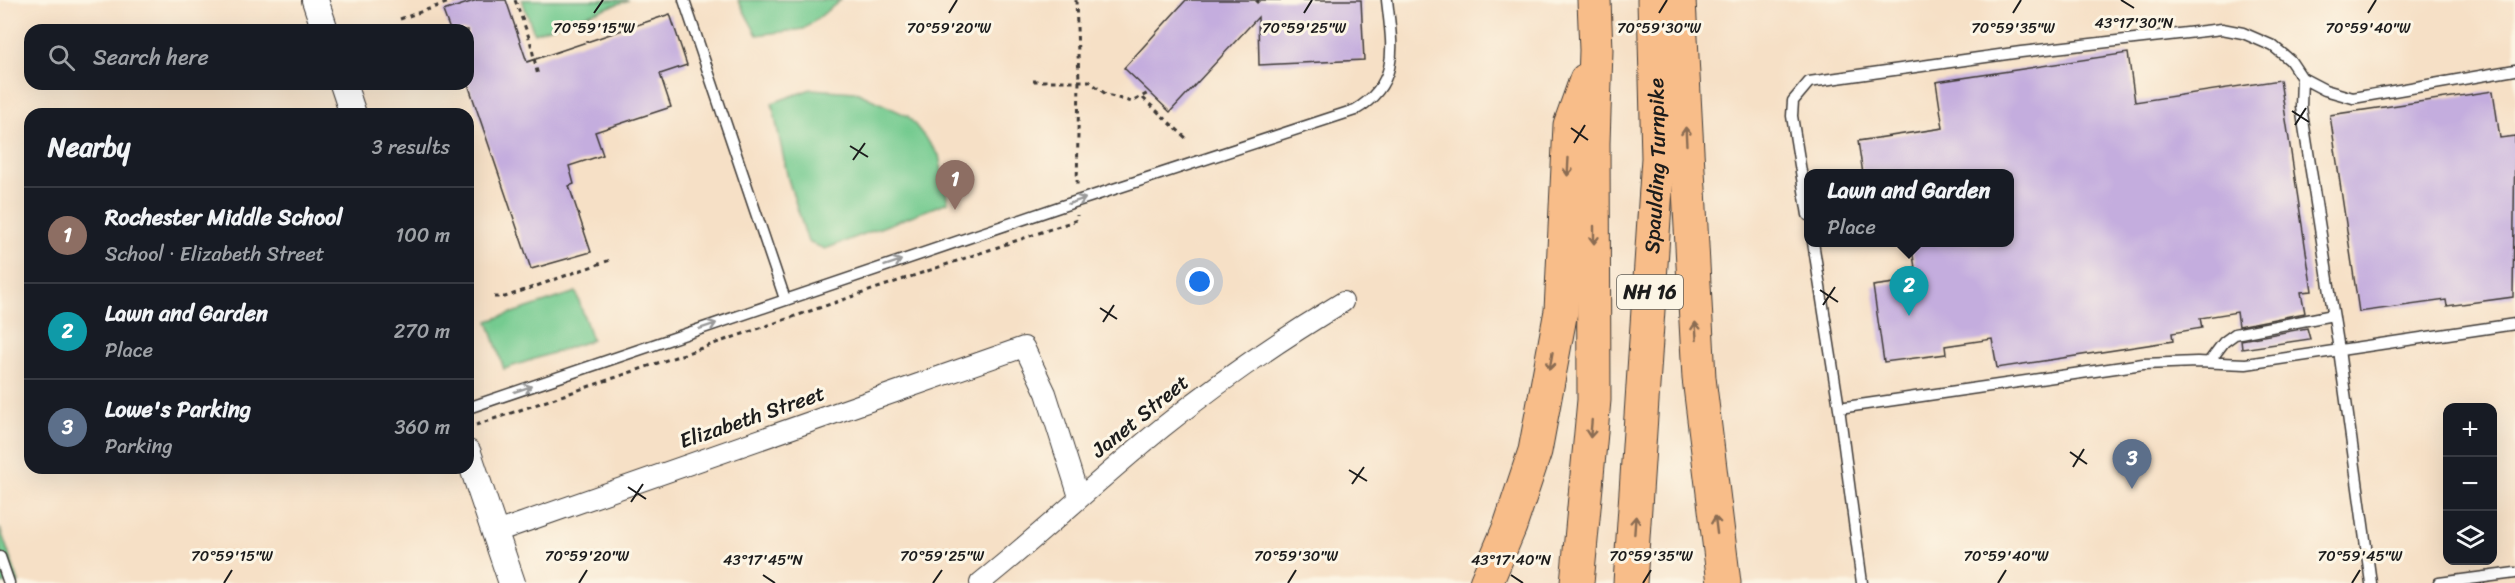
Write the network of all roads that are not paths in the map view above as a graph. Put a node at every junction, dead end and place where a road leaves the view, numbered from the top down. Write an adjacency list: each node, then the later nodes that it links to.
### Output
1 (315, 0): 7 (street)
2 (684, 0): 15 (lane)
3 (1387, 0): 15 (lane, one-way to 3)
4 (1594, 0): 8 (highway, NH 16)
5 (1654, 0): 33 (highway, Spaulding Turnpike / NH 16, one-way to 5)
6 (1679, 0): 34 (highway, one-way to 6)
7 (323, 24)
8 (1596, 50): 31 (highway, one-way to 31); 32 (highway, NH 16, one-way to 32)
9 (2515, 70): 10 (lane)
10 (2302, 78): 13 (lane); 17 (lane)
11 (345, 90): 12 (street)
12 (351, 108)
13 (1804, 186)
14 (1814, 247): 22 (lane)
15 (785, 299): 21 (lane, one-way to 15)
16 (1343, 302): 24 (street, Janet Street)
17 (2333, 315): 19 (lane); 20 (lane)
18 (2515, 324): 19 (lane)
19 (2339, 350): 20 (lane); 36 (lane)
20 (2209, 362): 22 (lane)
21 (474, 406)
22 (1839, 408): 35 (lane)
23 (474, 470): 25 (street)
24 (1079, 497): 25 (street, Elizabeth Street); 30 (street, Janet Street)
25 (496, 532): 29 (street)
26 (0, 557): 28 (lane)
27 (2515, 573): 37 (lane)
28 (9, 583)
29 (512, 583)
30 (980, 583)
31 (1486, 583)
32 (1577, 583)
33 (1630, 583)
34 (1724, 583)
35 (1862, 583)
36 (2371, 583)
37 (2439, 583)

